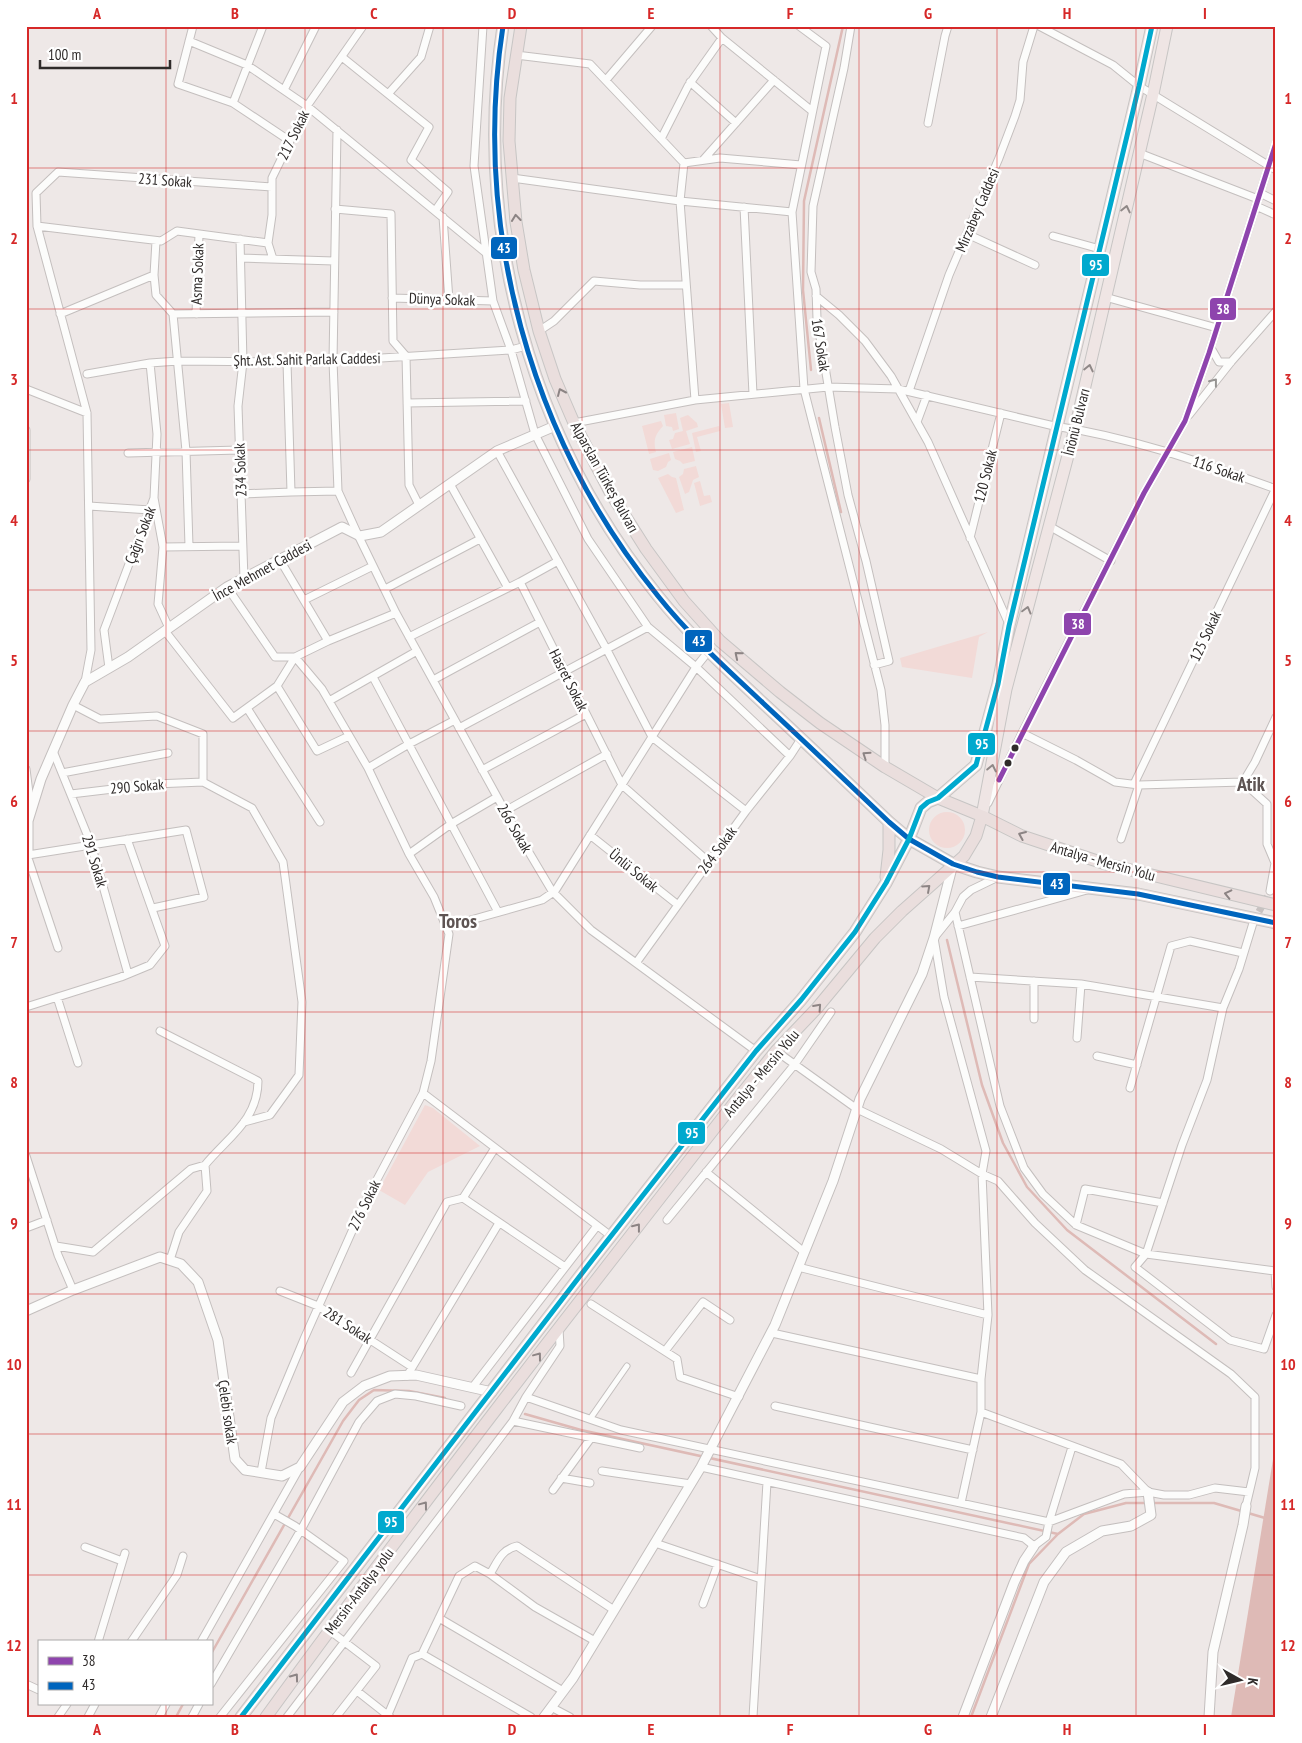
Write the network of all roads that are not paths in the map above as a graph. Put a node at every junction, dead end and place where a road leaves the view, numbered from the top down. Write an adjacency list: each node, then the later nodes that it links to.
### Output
1 (193, 26): 19 (street)
2 (263, 26): 22 (street)
3 (316, 26): 27 (street)
4 (363, 26): 21 (street, 217 Sokak)
5 (430, 26): 28 (street)
6 (482, 26): 64 (street)
7 (502, 26): 84 (highway, Alparslan Türkeş Bulvarı)
8 (521, 26): 20 (highway, Alparslan Türkeş Bulvarı)
9 (652, 26): 23 (street)
10 (712, 26): 18 (street)
11 (799, 26): 32 (street)
12 (851, 26): 71 (street, 167 Sokak)
13 (948, 26): 34 (street)
14 (1034, 26): 58 (street, Mirzabey Caddesi)
15 (1039, 26): 26 (street)
16 (1152, 26): 26 (main road, İnönü Bulvarı)
17 (1167, 26): 29 (main road, İnönü Bulvarı)
18 (722, 38): 24 (street); 25 (street)
19 (189, 42): 22 (street); 30 (street)
20 (516, 55): 23 (street); 45 (highway, Alparslan Türkeş Bulvarı)
21 (342, 57): 28 (street); 31 (street, 217 Sokak)
22 (247, 65): 27 (street); 30 (street)
23 (606, 80): 36 (street)
24 (774, 80): 32 (street); 33 (street)
25 (690, 82): 33 (street); 36 (street)
26 (1139, 86): 29 (street); 63 (main road, İnönü Bulvarı)
27 (284, 90): 31 (street)
28 (388, 94): 52 (street)
29 (1153, 94): 39 (main road, İnönü Bulvarı); 43 (street)
30 (233, 103): 37 (street)
31 (307, 106): 35 (street); 37 (street, 217 Sokak)
32 (812, 111): 42 (street)
33 (736, 123): 40 (street)
34 (928, 123)
35 (336, 130): 51 (street); 52 (street)
36 (661, 139): 41 (street)
37 (290, 141): 46 (street, 217 Sokak)
38 (1276, 143): 43 (street)
39 (1139, 153): 47 (street); 72 (main road, İnönü Bulvarı, one-way to 39)
40 (703, 160): 41 (street); 42 (street)
41 (684, 163): 48 (street)
42 (801, 165): 53 (street)
43 (1268, 166): 44 (street); 47 (street)
44 (1276, 170)
45 (512, 178): 48 (street); 83 (highway, Alparslan Türkeş Bulvarı, one-way to 45)
46 (272, 187): 56 (street, 231 Sokak); 62 (street, 217 Sokak)
47 (1258, 199): 49 (street); 54 (street); 82 (street)
48 (680, 201): 50 (street); 70 (street)
49 (1276, 201)
50 (744, 207): 53 (street); 100 (street)
51 (335, 209): 67 (street); 73 (street)
52 (435, 211): 55 (street)
53 (792, 212): 96 (street)
54 (1276, 216)
55 (443, 217): 64 (street); 74 (street)
56 (37, 226): 61 (street); 79 (street)
57 (199, 234): 60 (street); 61 (street); 81 (street, Asma Sokak)
58 (967, 234): 68 (street); 99 (street, Mirzabey Caddesi)
59 (1053, 236): 63 (street)
60 (240, 239): 62 (street); 65 (street, 234 Sokak)
61 (156, 240): 69 (street)
62 (268, 243): 66 (street, 217 Sokak)
63 (1100, 249): 111 (main road, İnönü Bulvarı)
64 (486, 252): 75 (street)
65 (241, 258): 66 (street); 78 (street, 234 Sokak)
66 (273, 259): 67 (street)
67 (334, 261): 77 (street)
68 (1035, 265)
69 (154, 276): 79 (street); 80 (street)
70 (686, 285): 83 (street); 102 (street)
71 (816, 296): 95 (street, 167 Sokak); 98 (street)
72 (1105, 297): 82 (street); 112 (main road, İnönü Bulvarı, one-way to 72)
73 (392, 298): 74 (street, Dünya Sokak); 87 (street)
74 (449, 300): 75 (street, Dünya Sokak)
75 (493, 301): 86 (street)
76 (1276, 310): 92 (street)
77 (334, 312): 78 (street); 89 (street)
78 (243, 313): 81 (street); 90 (street, 234 Sokak)
79 (60, 314): 105 (street)
80 (173, 314): 81 (street); 88 (street)
81 (196, 314)
82 (1217, 328): 85 (street)
83 (539, 331): 109 (highway, Alparslan Türkeş Bulvarı, one-way to 83)
84 (526, 346): 86 (street, Şht. Ast. Sahit Parlak Caddesi); 110 (highway, Alparslan Türkeş Bulvarı)
85 (1211, 348): 92 (street); 107 (street)
86 (511, 350): 87 (street, Şht. Ast. Sahit Parlak Caddesi); 103 (street)
87 (406, 356): 89 (street, Şht. Ast. Sahit Parlak Caddesi); 104 (street)
88 (178, 361): 90 (street, Şht. Ast. Sahit Parlak Caddesi); 93 (street, Şht. Ast. Sahit Parlak Caddesi); 119 (street)
89 (333, 361): 91 (street, Şht. Ast. Sahit Parlak Caddesi); 124 (street)
90 (243, 362): 91 (street, Şht. Ast. Sahit Parlak Caddesi); 115 (street, 234 Sokak)
91 (287, 362): 125 (street)
92 (1231, 362): 107 (street, one-way to 92)
93 (150, 363): 94 (street, Şht. Ast. Sahit Parlak Caddesi); 118 (street)
94 (87, 374)
95 (828, 387): 96 (street, 116 Sokak); 98 (street, 116 Sokak); 159 (street, 167 Sokak)
96 (804, 388): 100 (street, 116 Sokak); 159 (street)
97 (26, 389): 105 (street)
98 (898, 389): 99 (street, 116 Sokak); 108 (street)
99 (909, 391): 101 (street, 116 Sokak)
100 (753, 394): 102 (street, 116 Sokak)
101 (927, 395): 106 (street, 116 Sokak); 108 (street)
102 (695, 400): 109 (street, 116 Sokak)
103 (526, 401): 104 (street); 114 (street)
104 (407, 403): 128 (street)
105 (87, 413): 129 (street)
106 (1001, 413): 111 (street, 116 Sokak); 133 (street, 120 Sokak)
107 (1184, 421): 117 (street)
108 (917, 422): 133 (street)
109 (574, 423): 183 (highway, Alparslan Türkeş Bulvarı, one-way to 109)
110 (554, 426): 114 (street, İnce Mehmet Caddesi); 157 (highway, Alparslan Türkeş Bulvarı)
111 (1057, 426): 112 (street, 116 Sokak); 150 (main road, İnönü Bulvarı)
112 (1074, 429): 117 (street, 116 Sokak); 131 (main road, İnönü Bulvarı)
113 (26, 430): 121 (street)
114 (535, 434): 116 (street, İnce Mehmet Caddesi); 151 (street)
115 (239, 450): 119 (street); 126 (street, 234 Sokak)
116 (497, 451): 122 (street, İnce Mehmet Caddesi); 139 (street)
117 (1169, 451): 123 (street, 116 Sokak); 140 (street)
118 (156, 452): 119 (street); 120 (street); 127 (street)
119 (186, 452): 135 (street)
120 (128, 453)
121 (26, 479)
122 (450, 484): 128 (street, İnce Mehmet Caddesi); 134 (street)
123 (1276, 488): 191 (street, 125 Sokak)
124 (338, 490): 125 (street); 132 (street, 266 Sokak)
125 (291, 492): 126 (street)
126 (240, 494): 136 (street, 234 Sokak)
127 (154, 498): 130 (street, Çağrı Sokak); 137 (street, Çağrı Sokak)
128 (419, 505): 132 (street, İnce Mehmet Caddesi)
129 (88, 506): 130 (street); 165 (street)
130 (150, 510): 161 (street, Çağrı Sokak)
131 (1049, 526): 140 (street); 198 (main road, İnönü Bulvarı, one-way to 131)
132 (358, 535): 138 (street, İnce Mehmet Caddesi); 141 (street, 266 Sokak)
133 (970, 538): 150 (street)
134 (480, 539): 145 (street); 146 (street)
135 (189, 546): 136 (street, Çağrı Sokak); 137 (street, Çağrı Sokak)
136 (242, 546): 142 (street, 234 Sokak)
137 (162, 547): 152 (street)
138 (280, 560): 142 (street, İnce Mehmet Caddesi); 147 (street)
139 (558, 561): 143 (street); 155 (street)
140 (1110, 561): 174 (street)
141 (373, 566): 146 (street, 266 Sokak); 147 (street)
142 (244, 578): 144 (street, İnce Mehmet Caddesi)
143 (520, 582): 145 (street); 149 (street, Hasret Sokak)
144 (227, 588): 152 (street, İnce Mehmet Caddesi); 158 (street)
145 (508, 588): 153 (street)
146 (384, 589): 148 (street, 266 Sokak)
147 (304, 600): 154 (street)
148 (396, 614): 153 (street, 266 Sokak); 154 (street)
149 (540, 622): 162 (street, Hasret Sokak); 164 (street)
150 (1010, 626): 194 (main road, İnönü Bulvarı)
151 (648, 627): 155 (street); 160 (street)
152 (167, 629): 161 (street, İnce Mehmet Caddesi); 169 (street)
153 (409, 637): 156 (street, 266 Sokak)
154 (328, 641): 158 (street)
155 (606, 650): 162 (street); 176 (street)
156 (417, 651): 163 (street); 164 (street, 266 Sokak)
157 (708, 652): 160 (street); 177 (highway, Alparslan Türkeş Bulvarı)
158 (295, 657): 166 (street); 167 (street)
159 (874, 665): 183 (street)
160 (696, 667): 176 (street); 182 (street)
161 (109, 668): 165 (street, İnce Mehmet Caddesi)
162 (565, 672): 170 (street, Hasret Sokak); 173 (street)
163 (373, 677): 167 (street); 178 (street)
164 (433, 680): 172 (street, 266 Sokak)
165 (85, 682): 168 (street)
166 (277, 686): 169 (street); 175 (street)
167 (329, 701): 175 (street)
168 (73, 704): 179 (street); 188 (street)
169 (247, 708): 199 (street)
170 (586, 714): 181 (street, Hasret Sokak); 186 (street)
171 (1276, 717): 189 (street)
172 (455, 720): 173 (street, 266 Sokak); 178 (street)
173 (460, 728): 186 (street, 266 Sokak)
174 (1022, 733): 191 (street); 198 (street)
175 (349, 736): 184 (street)
176 (652, 737): 190 (street); 197 (street)
177 (801, 739): 182 (street, 264 Sokak); 200 (highway, Alparslan Türkeş Bulvarı)
178 (408, 744): 184 (street); 201 (street)
179 (53, 751): 187 (street, 291 Sokak); 195 (street)
180 (168, 753): 187 (street)
181 (607, 754): 190 (street, Hasret Sokak); 196 (street)
182 (790, 756): 197 (street, 264 Sokak)
183 (885, 767): 194 (highway, Alparslan Türkeş Bulvarı)
184 (368, 768): 208 (street)
185 (26, 769): 195 (street)
186 (482, 770): 193 (street, 266 Sokak)
187 (62, 773): 192 (street, 291 Sokak)
188 (203, 782): 192 (street, 290 Sokak); 250 (street)
189 (1243, 782): 191 (street); 214 (street)
190 (622, 785): 202 (street); 209 (street, Hasret Sokak)
191 (1137, 785): 205 (street, 125 Sokak)
192 (71, 794): 206 (street, 291 Sokak)
193 (497, 797): 196 (street, 266 Sokak); 201 (street)
194 (938, 798): 198 (highway, Antalya - Mersin Yolu); 204 (highway)
195 (33, 805): 207 (street)
196 (505, 811): 215 (street, 266 Sokak)
197 (746, 811): 209 (street, 264 Sokak)
198 (982, 816): 210 (highway); 217 (highway, Antalya - Mersin Yolu, one-way to 198)
199 (320, 822)
200 (889, 822): 204 (highway, Alparslan Türkeş Bulvarı); 212 (highway)
201 (451, 824): 208 (street); 219 (street)
202 (590, 835): 215 (street); 216 (street, Ünlü Sokak)
203 (127, 839): 206 (street); 218 (street); 218 (street)
204 (909, 839): 210 (highway, Alparslan Türkeş Bulvarı); 212 (highway, Antalya - Mersin Yolu)
205 (1121, 839)
206 (91, 844): 207 (street); 229 (street, 291 Sokak)
207 (27, 854): 226 (street)
208 (409, 854): 224 (street)
209 (708, 862): 216 (street, 264 Sokak)
210 (953, 864): 211 (highway); 225 (street); 242 (highway, Antalya - Mersin Yolu, one-way to 210)
211 (998, 877): 213 (highway); 220 (street)
212 (886, 883): 241 (highway, Antalya - Mersin Yolu)
213 (1093, 888): 221 (highway); 223 (street)
214 (1272, 890)
215 (552, 892): 219 (street); 228 (street, 266 Sokak)
216 (678, 905): 228 (street, 264 Sokak)
217 (1276, 905)
218 (153, 908): 229 (street)
219 (498, 912): 224 (street)
220 (955, 912): 223 (street); 225 (street)
221 (1276, 923)
222 (1253, 924): 227 (street)
223 (958, 926): 230 (street)
224 (448, 930): 248 (street, 276 Sokak)
225 (934, 938): 249 (street); 255 (street)
226 (58, 948)
227 (1243, 953): 233 (street); 236 (street)
228 (636, 963): 241 (street, 266 Sokak)
229 (128, 974): 234 (street)
230 (970, 977): 231 (street); 261 (street)
231 (1034, 981): 232 (street); 238 (street)
232 (1081, 984): 233 (street); 240 (street)
233 (1158, 996): 236 (street); 246 (street)
234 (57, 997): 235 (street); 244 (street)
235 (26, 1007)
236 (1223, 1008): 257 (street)
237 (831, 1012): 245 (street)
238 (1034, 1019)
239 (160, 1031): 250 (street)
240 (1077, 1038)
241 (756, 1051): 264 (highway, Antalya - Mersin Yolu)
242 (776, 1051): 245 (street); 280 (highway, Antalya - Mersin Yolu, one-way to 242)
243 (1097, 1056): 246 (street)
244 (78, 1062)
245 (795, 1064): 249 (street); 254 (street)
246 (1137, 1065): 247 (street)
247 (1130, 1088)
248 (422, 1092): 251 (street); 275 (street, 276 Sokak)
249 (857, 1109): 255 (street); 266 (street)
250 (244, 1122): 253 (street)
251 (496, 1148): 256 (street); 262 (street)
252 (26, 1156): 258 (street)
253 (205, 1165): 265 (street); 268 (street)
254 (706, 1172): 259 (street); 266 (street)
255 (982, 1174): 277 (street); 314 (street)
256 (463, 1198): 260 (street); 282 (street)
257 (1163, 1203): 261 (street); 267 (street)
258 (47, 1220): 263 (street); 265 (street)
259 (667, 1220)
260 (499, 1223): 269 (street); 285 (street)
261 (1076, 1225): 267 (street)
262 (596, 1226): 264 (street); 269 (street)
263 (26, 1228)
264 (610, 1236): 290 (highway, Antalya - Mersin Yolu)
265 (56, 1246): 272 (street)
266 (804, 1252): 270 (street)
267 (1146, 1254): 271 (street); 278 (street)
268 (170, 1260): 272 (street); 307 (street, Çelebi sokak)
269 (564, 1267): 289 (street)
270 (798, 1267): 277 (street); 281 (street)
271 (1276, 1287)
272 (73, 1290): 276 (street)
273 (280, 1291): 275 (street, 281 Sokak)
274 (591, 1304): 283 (street)
275 (318, 1306): 282 (street, 281 Sokak); 307 (street, 276 Sokak)
276 (26, 1311)
277 (988, 1315): 288 (street)
278 (1276, 1315)
279 (730, 1320): 283 (street)
280 (559, 1328): 291 (highway, Antalya - Mersin Yolu, one-way to 280); 293 (street)
281 (772, 1333): 288 (street); 292 (street)
282 (369, 1340): 285 (street, 281 Sokak); 286 (street)
283 (665, 1351): 292 (street)
284 (627, 1366): 297 (street)
285 (412, 1367): 287 (street)
286 (351, 1373)
287 (407, 1376): 289 (street); 304 (street)
288 (981, 1379): 296 (street)
289 (472, 1388): 290 (street)
290 (492, 1392): 347 (highway, Mersin-Antalya yolu)
291 (508, 1395): 332 (highway, Mersin-Antalya yolu, one-way to 291)
292 (739, 1396): 302 (street)
293 (526, 1397): 297 (street); 298 (street)
294 (461, 1406): 319 (street)
295 (776, 1406): 303 (street)
296 (981, 1412): 300 (street); 303 (street)
297 (590, 1419): 302 (street)
298 (513, 1421): 299 (street); 337 (street)
299 (591, 1438): 301 (street); 308 (street)
300 (1072, 1447): 313 (street); 318 (street)
301 (640, 1448)
302 (712, 1449): 305 (street); 315 (street)
303 (973, 1450): 315 (street)
304 (300, 1467): 307 (street, Çelebi sokak); 317 (street)
305 (702, 1467): 310 (street); 311 (street)
306 (602, 1471): 311 (street)
307 (262, 1472)
308 (561, 1478): 309 (street); 312 (street)
309 (590, 1482)
310 (768, 1482): 321 (street); 328 (street)
311 (691, 1484): 320 (street)
312 (553, 1490)
313 (1148, 1492): 314 (street); 318 (street); 356 (street)
314 (1249, 1492): 316 (street)
315 (961, 1503): 318 (street)
316 (1246, 1506): 357 (street)
317 (274, 1514): 319 (street); 335 (street)
318 (1048, 1522): 321 (street)
319 (298, 1528): 339 (street); 346 (street)
320 (655, 1543): 326 (street); 330 (street)
321 (1034, 1546): 355 (street)
322 (85, 1547): 325 (street)
323 (125, 1553): 325 (street)
324 (183, 1556): 334 (street)
325 (122, 1561): 333 (street)
326 (718, 1564): 328 (street); 329 (street)
327 (490, 1574): 330 (street); 331 (street); 336 (street)
328 (761, 1579): 354 (street)
329 (703, 1604)
330 (614, 1610): 336 (street)
331 (439, 1618): 338 (street); 343 (street)
332 (329, 1630): 337 (street); 348 (highway, Mersin-Antalya yolu, one-way to 332)
333 (99, 1640)
334 (132, 1640)
335 (202, 1640)
336 (595, 1641): 343 (street)
337 (344, 1642): 342 (street); 349 (street)
338 (422, 1654): 345 (street); 351 (street)
339 (212, 1682)
340 (26, 1684): 341 (street)
341 (38, 1690)
342 (357, 1691): 345 (street); 350 (street)
343 (563, 1691): 344 (street)
344 (551, 1707): 352 (street); 353 (street)
345 (388, 1716)
346 (220, 1717)
347 (241, 1717)
348 (266, 1717)
349 (287, 1717)
350 (336, 1717)
351 (531, 1717)
352 (544, 1717)
353 (570, 1717)
354 (753, 1717)
355 (962, 1717)
356 (991, 1717)
357 (1209, 1717)

